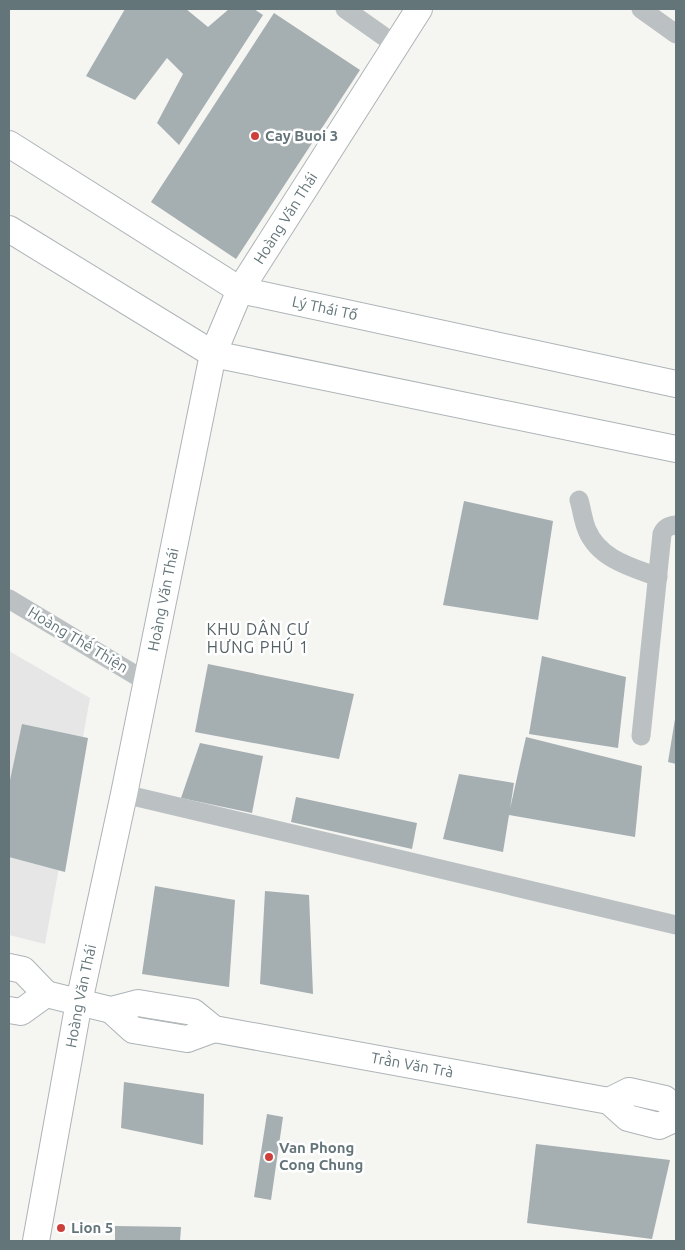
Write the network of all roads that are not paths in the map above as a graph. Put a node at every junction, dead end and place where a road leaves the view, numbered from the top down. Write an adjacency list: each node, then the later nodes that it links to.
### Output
1 (345, 9): 5 (street)
2 (419, 9): 5 (street, Hoàng Văn Thái)
3 (641, 9): 4 (street)
4 (676, 34)
5 (396, 45): 8 (street, Hoàng Văn Thái)
6 (9, 144): 8 (street, Lý Thái Tổ)
7 (9, 229): 9 (street)
8 (240, 290): 9 (street, Hoàng Văn Thái); 10 (street, Lý Thái Tổ)
9 (213, 354): 11 (street); 16 (street, Hoàng Văn Thái)
10 (676, 384)
11 (676, 449)
12 (579, 500): 14 (street)
13 (676, 525): 14 (street)
14 (658, 577): 17 (street)
15 (9, 599): 16 (street, Hoàng Thế Thiện)
16 (147, 682): 18 (street, Hoàng Văn Thái)
17 (640, 736)
18 (124, 794): 19 (street); 22 (street, Hoàng Văn Thái)
19 (676, 925)
20 (9, 967): 21 (street)
21 (46, 994): 22 (street); 23 (street)
22 (79, 1002): 24 (street, Trần Văn Trà); 27 (street, Hoàng Văn Thái)
23 (9, 1010)
24 (609, 1101): 25 (street); 26 (street)
25 (676, 1109)
26 (676, 1118)
27 (36, 1241)

